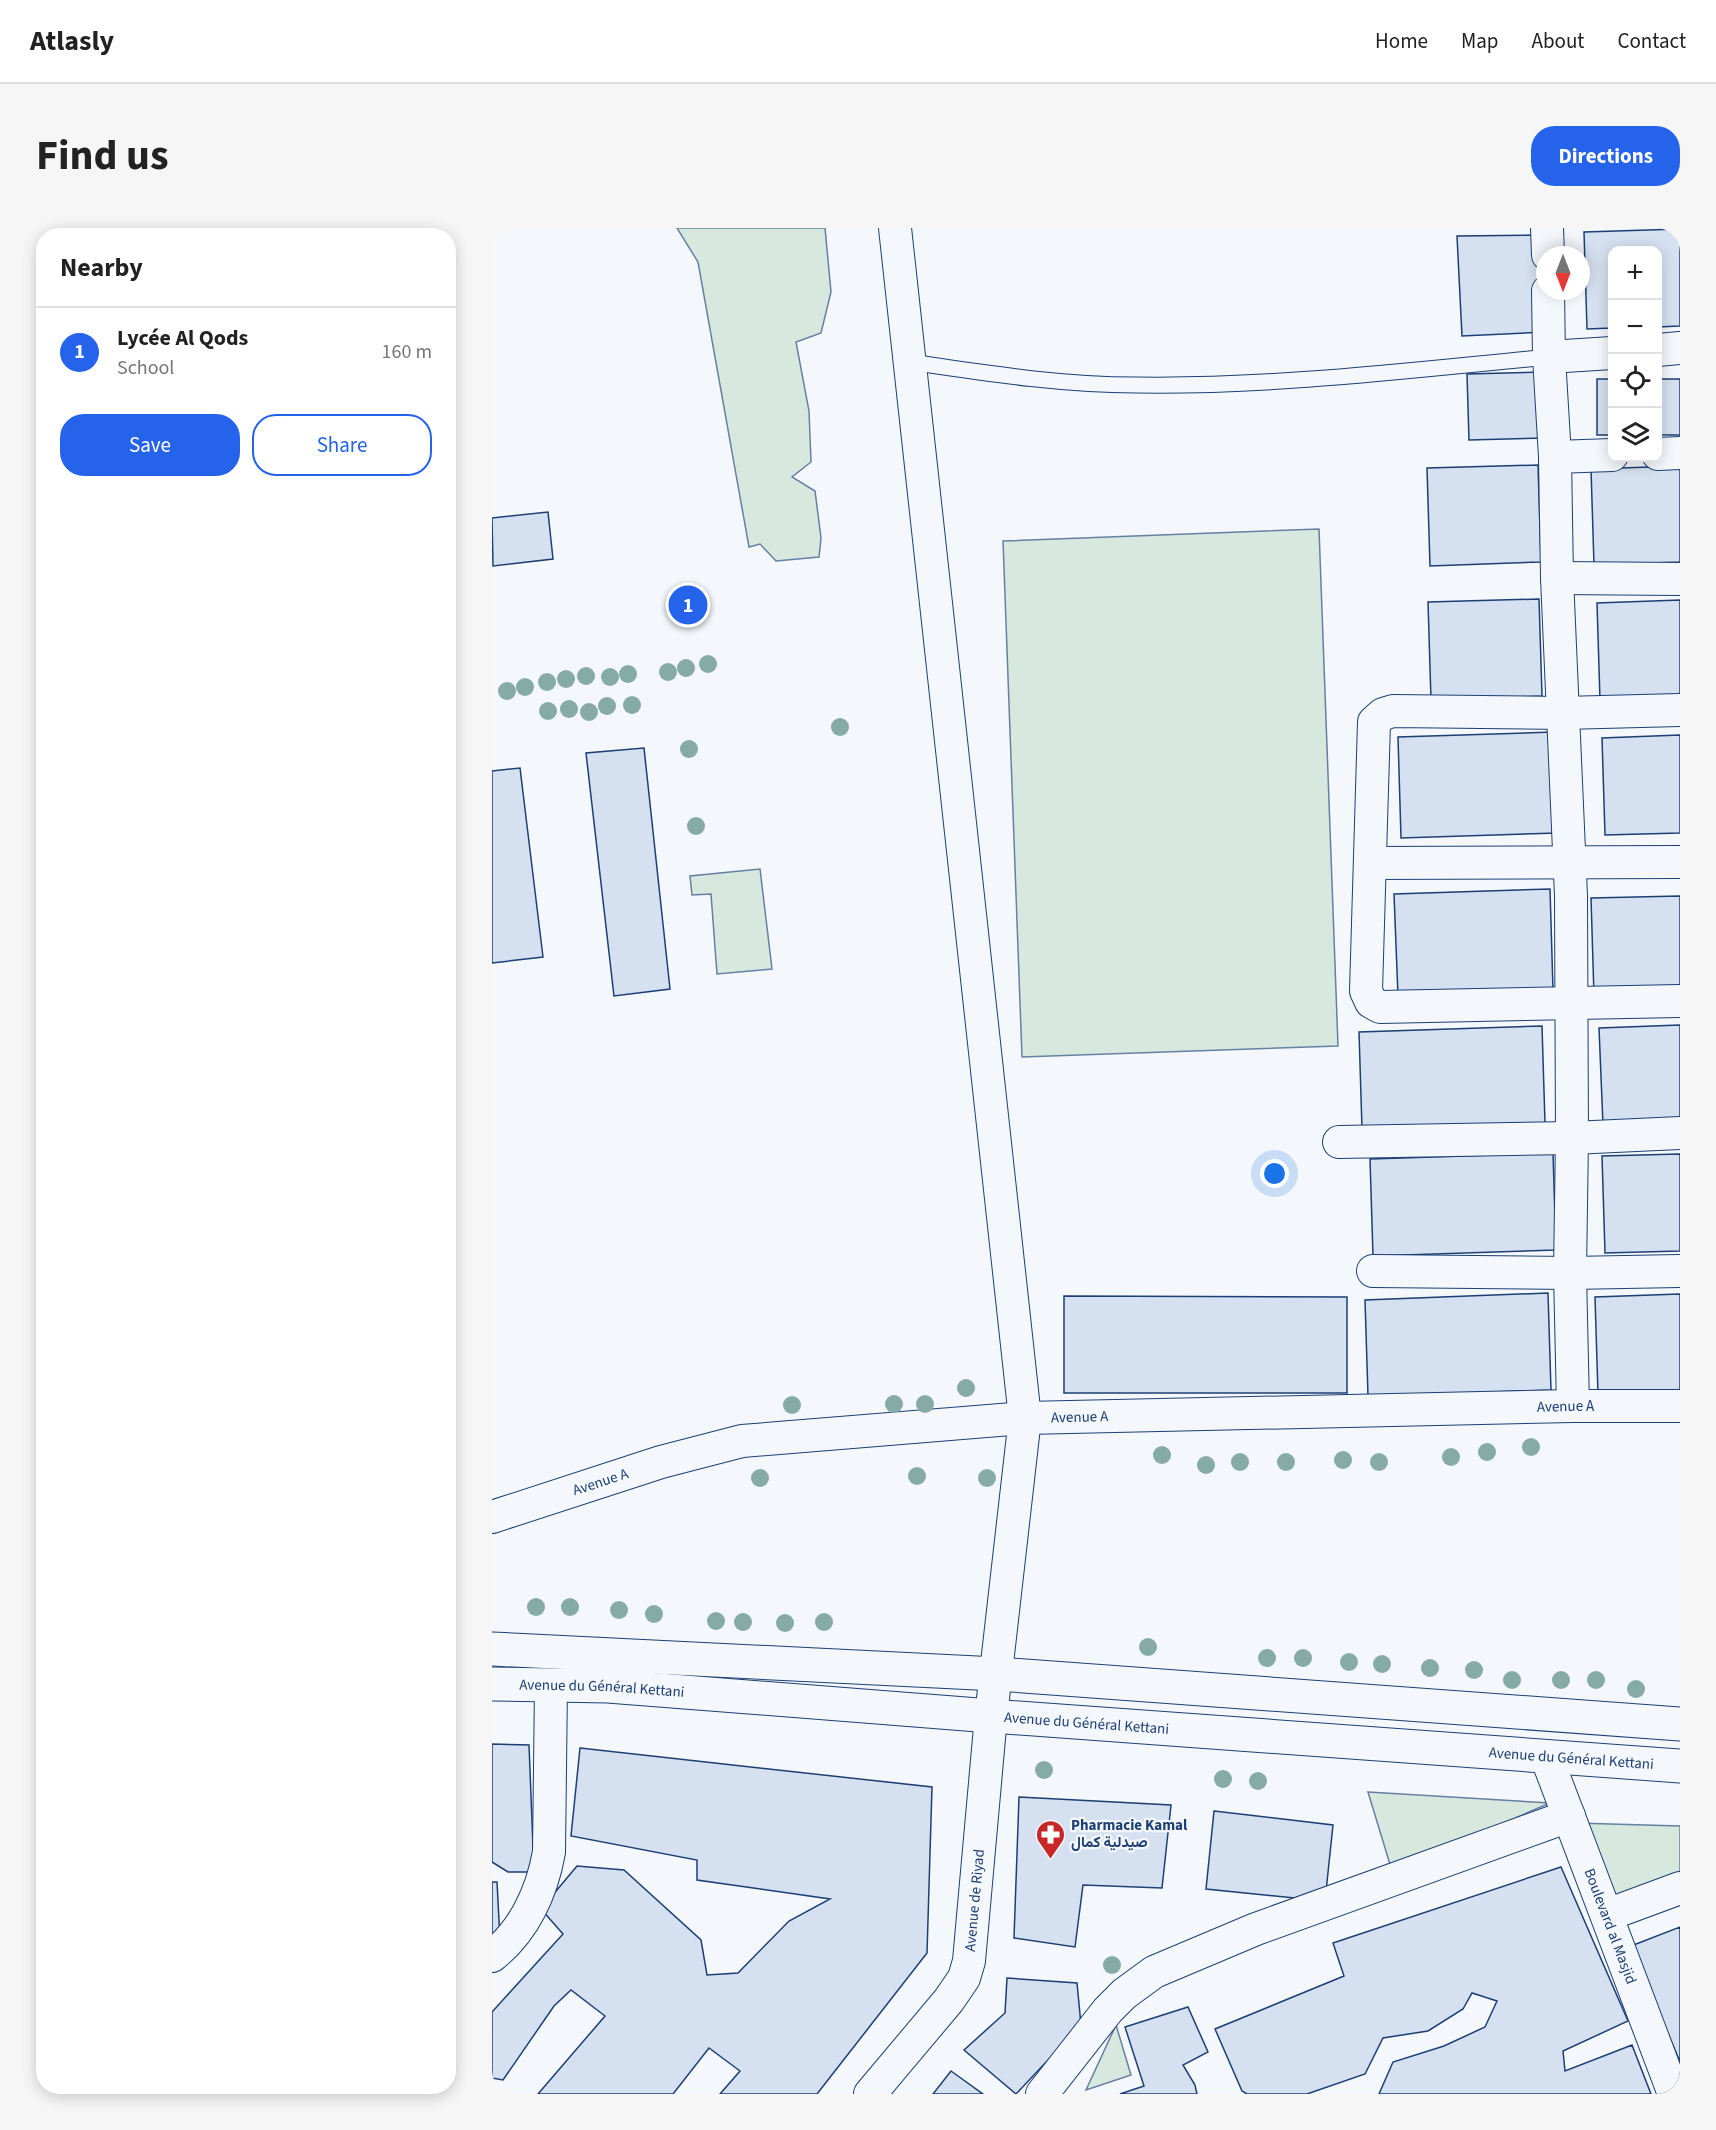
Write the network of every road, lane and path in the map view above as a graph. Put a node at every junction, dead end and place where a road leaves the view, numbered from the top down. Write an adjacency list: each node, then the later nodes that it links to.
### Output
1 (895, 228): 9 (street, Avenue de Riyad)
2 (1547, 228): 3 (street)
3 (1548, 246)
4 (1548, 300): 8 (street)
5 (1680, 348): 6 (street)
6 (1662, 350)
7 (1608, 353): 8 (street)
8 (1549, 357): 9 (lane); 13 (street)
9 (910, 362): 31 (street, Avenue de Riyad)
10 (1680, 453): 11 (street)
11 (1662, 454)
12 (1608, 455): 13 (street)
13 (1555, 457): 14 (street)
14 (1557, 578): 15 (street); 17 (street)
15 (1680, 579)
16 (1680, 710): 17 (street)
17 (1563, 713): 18 (street); 19 (street)
18 (1370, 862): 19 (street); 22 (street)
19 (1570, 862): 20 (street); 22 (street)
20 (1680, 862)
21 (1680, 1001): 22 (street)
22 (1571, 1003): 24 (street)
23 (1680, 1133): 24 (street)
24 (1572, 1138): 25 (street); 28 (street)
25 (1339, 1142)
26 (1373, 1271): 28 (street)
27 (1680, 1271): 28 (street)
28 (1570, 1274): 29 (street)
29 (1573, 1406): 30 (street, Avenue A); 31 (street, Avenue A)
30 (1680, 1406)
31 (1025, 1418): 32 (street, Avenue A); 34 (street, Avenue de Riyad)
32 (492, 1516)
33 (492, 1649): 34 (street)
34 (997, 1674): 37 (street, Avenue de Riyad); 38 (street)
35 (492, 1684): 36 (street, Avenue du Général Kettani)
36 (551, 1685): 37 (street, Avenue du Général Kettani); 44 (street)
37 (991, 1716): 39 (street, Avenue du Général Kettani); 45 (street, Avenue de Riyad)
38 (1680, 1724)
39 (1546, 1756): 40 (street, Avenue du Général Kettani); 41 (street, Boulevard al Masjid)
40 (1680, 1766)
41 (1569, 1816): 43 (street, Boulevard al Masjid); 46 (street)
42 (1680, 1888): 43 (street)
43 (1607, 1915): 47 (street, Boulevard al Masjid)
44 (492, 1956)
45 (870, 2094)
46 (1042, 2094)
47 (1674, 2094)

